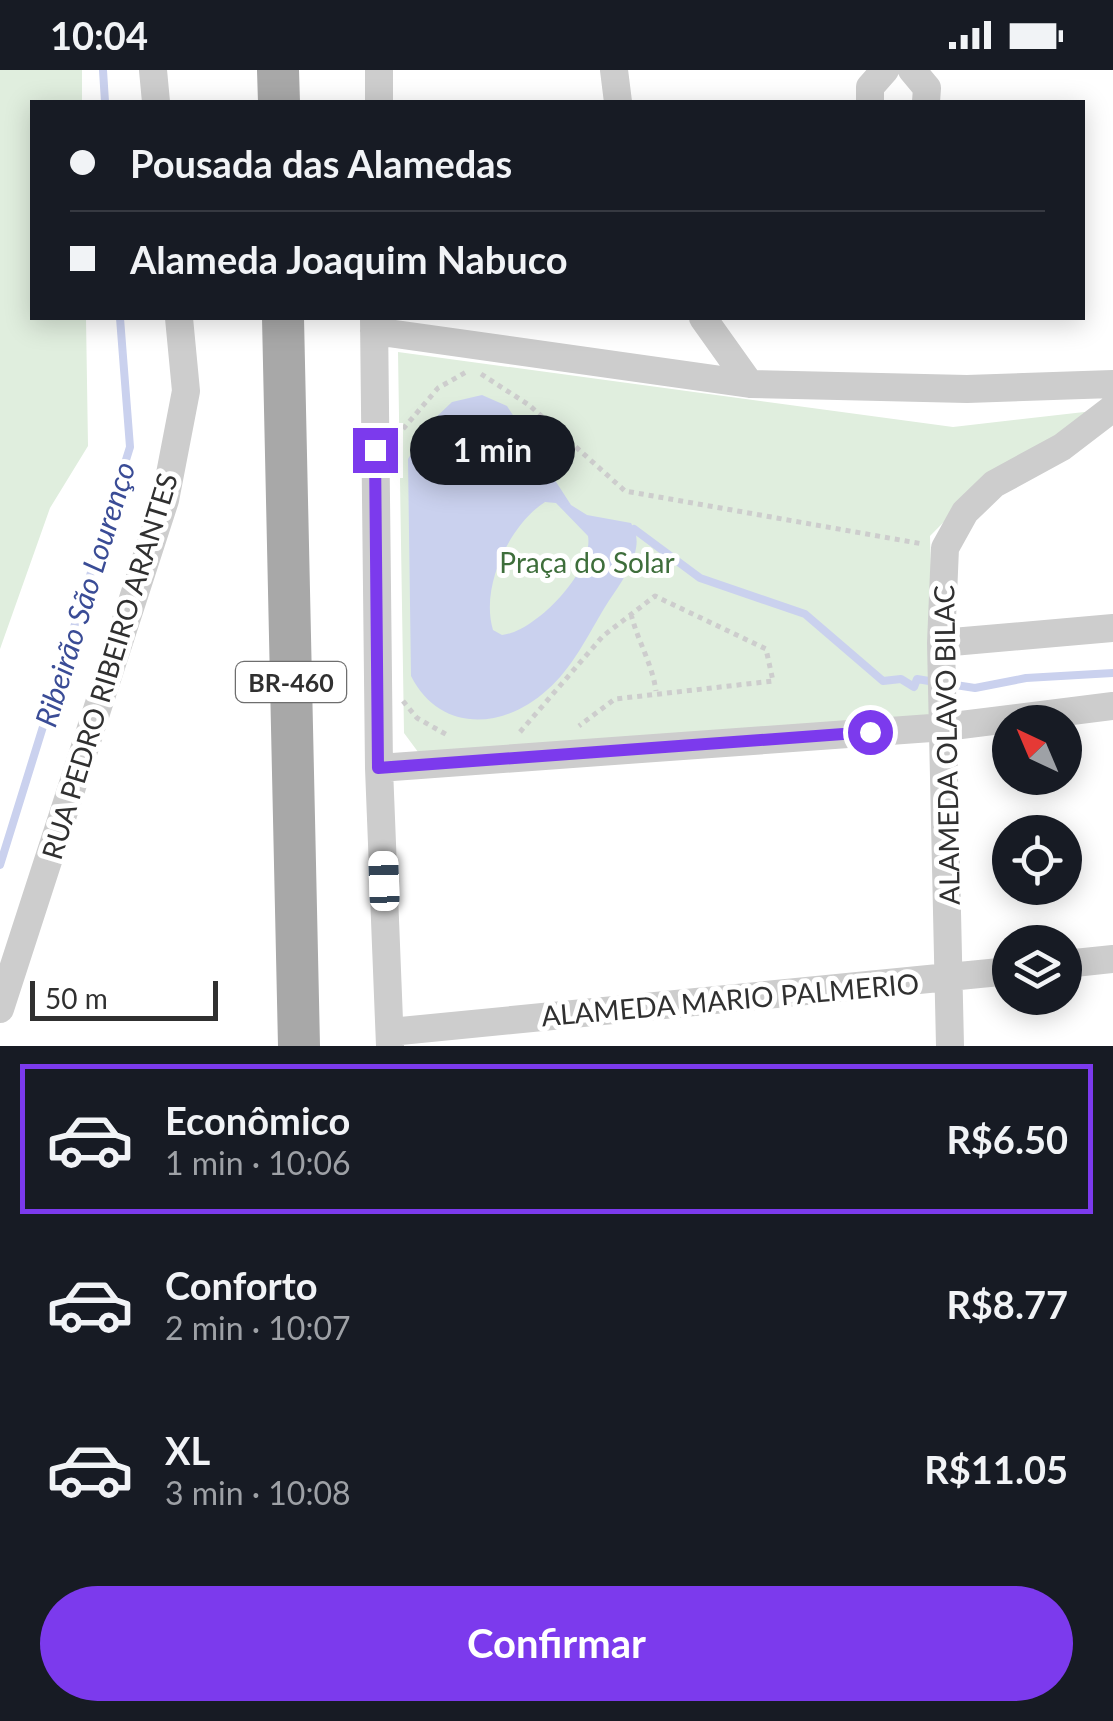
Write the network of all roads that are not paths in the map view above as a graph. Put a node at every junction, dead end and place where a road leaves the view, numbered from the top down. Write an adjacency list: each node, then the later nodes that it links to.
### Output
1 (153, 70): 7 (street)
2 (278, 70): 8 (main road)
3 (379, 70): 9 (street)
4 (614, 70): 10 (street)
5 (885, 70): 11 (street)
6 (912, 70): 12 (street)
7 (156, 100)
8 (279, 100)
9 (379, 100)
10 (618, 100)
11 (870, 100)
12 (926, 100)
13 (179, 320): 29 (street, RUA PEDRO RIBEIRO ARANTES)
14 (284, 320): 31 (main road, BR-460)
15 (705, 320): 17 (street)
16 (374, 324): 17 (street); 24 (street)
17 (750, 384): 18 (street)
18 (1113, 384)
19 (1113, 408): 21 (street, ALAMEDA OLAVO BILAC)
20 (1113, 628): 21 (street)
21 (942, 652): 23 (street, ALAMEDA OLAVO BILAC)
22 (1113, 706): 23 (street)
23 (945, 722): 24 (street); 28 (street, ALAMEDA OLAVO BILAC)
24 (378, 768): 30 (street)
25 (1113, 959): 26 (street)
26 (1082, 962)
27 (992, 973): 28 (street, ALAMEDA MARIO PALMERIO)
28 (948, 978): 30 (street, ALAMEDA MARIO PALMERIO); 32 (street, ALAMEDA OLAVO BILAC)
29 (0, 1009)
30 (390, 1039)
31 (300, 1046)
32 (950, 1046)

